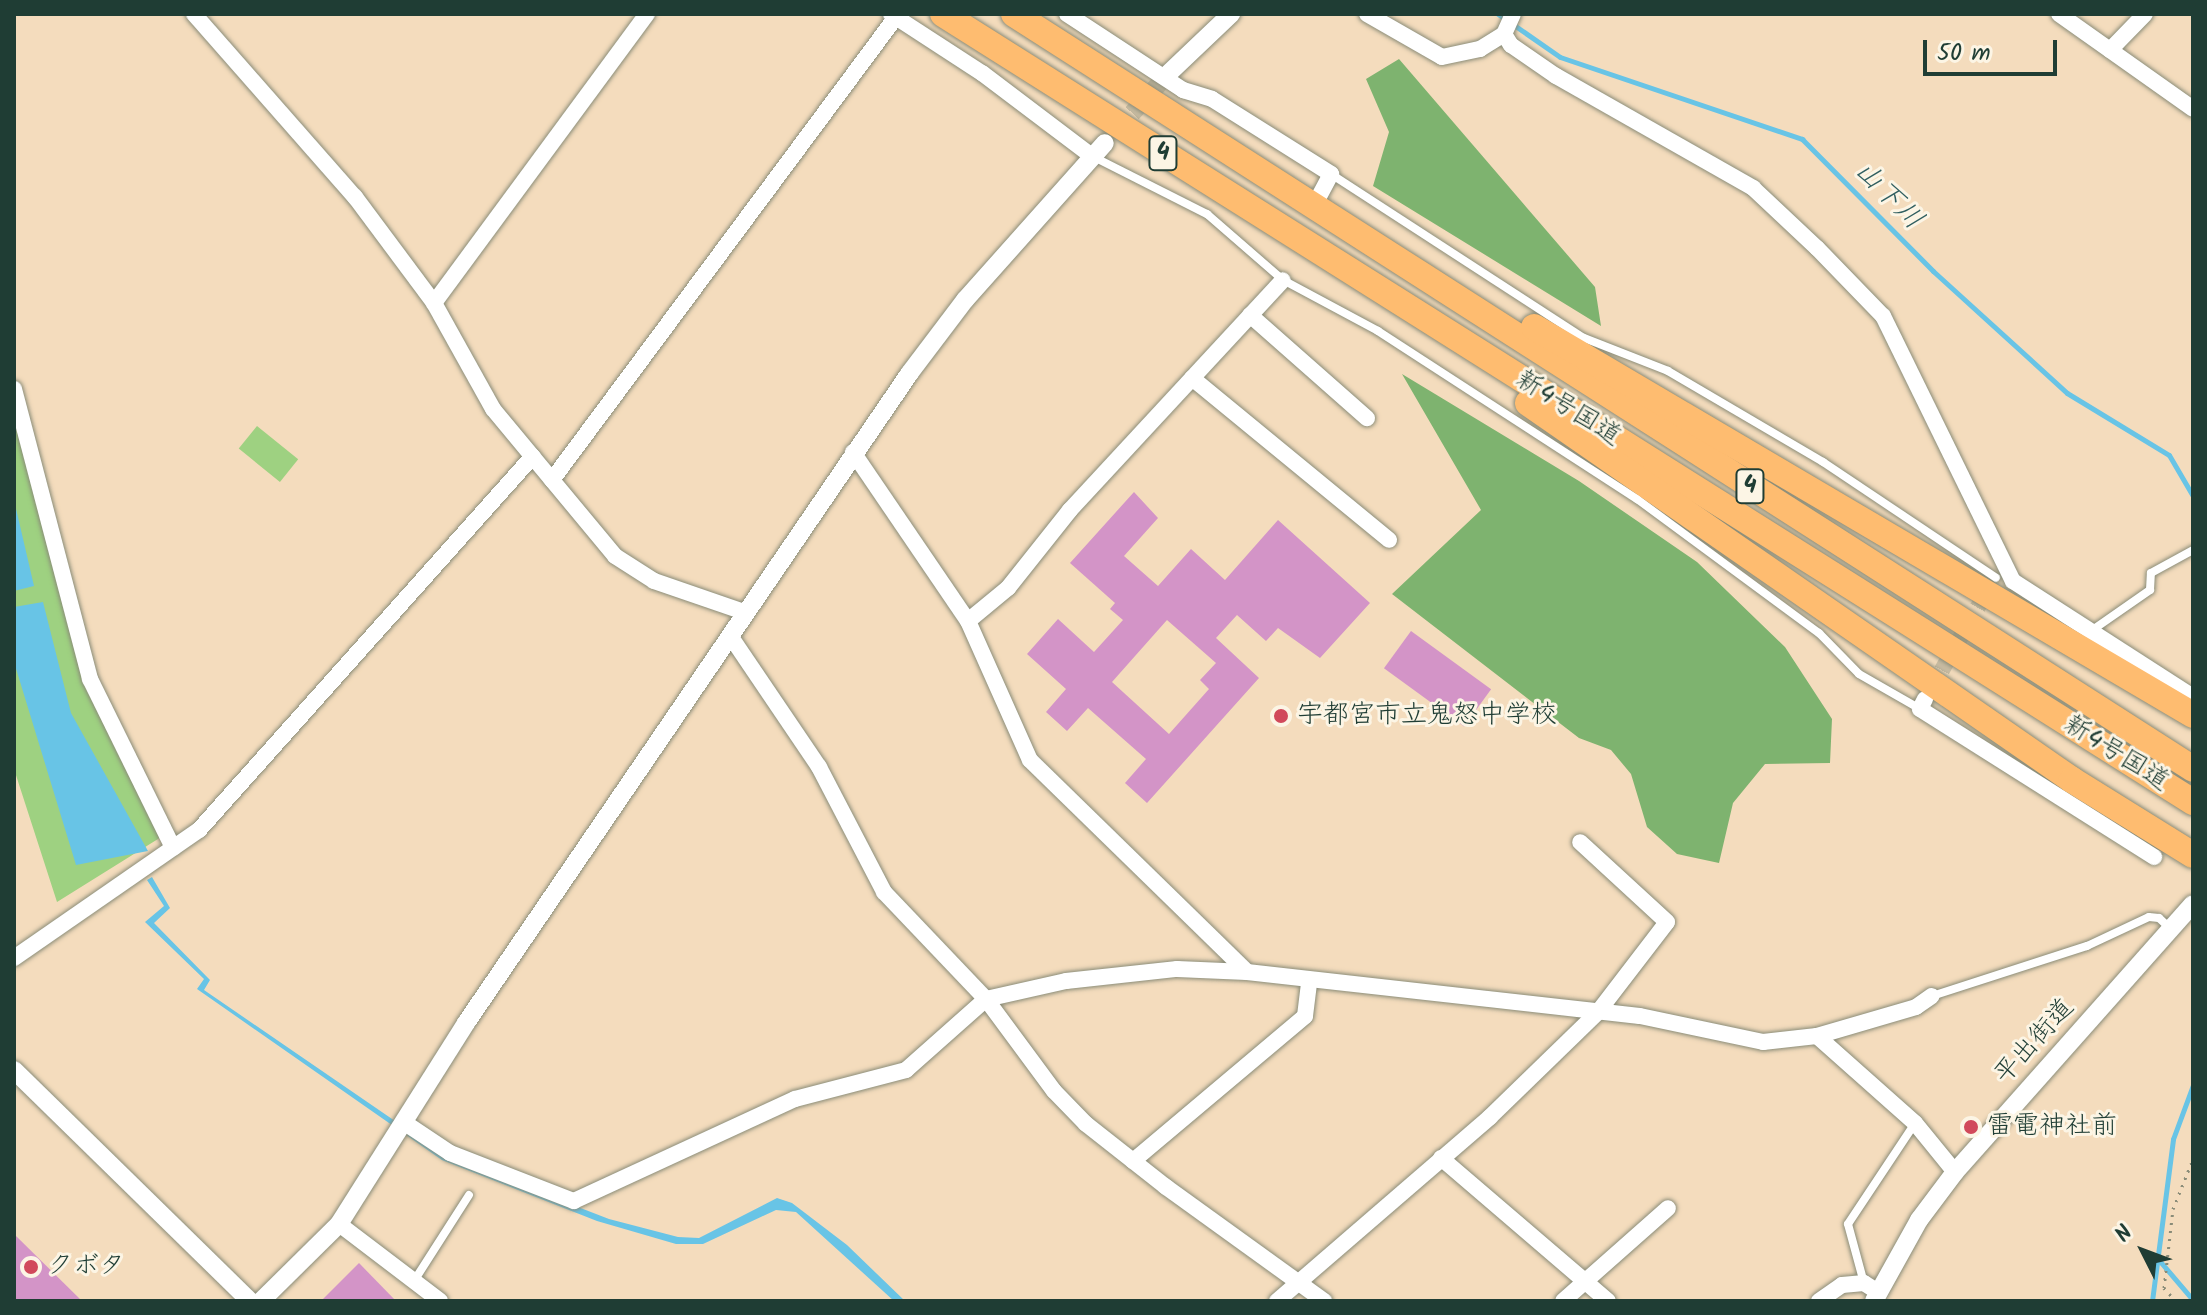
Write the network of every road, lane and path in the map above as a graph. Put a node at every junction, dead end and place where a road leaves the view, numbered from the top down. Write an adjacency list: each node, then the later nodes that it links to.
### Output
1 (194, 14): 21 (street)
2 (647, 14): 21 (street)
3 (943, 14): 20 (highway, 新4号国道 / 4)
4 (1014, 14): 18 (highway, 新4号国道 / 4)
5 (1067, 14): 17 (street)
6 (1367, 14): 12 (street)
7 (1513, 14): 12 (street)
8 (2059, 14): 13 (street)
9 (2145, 14): 13 (street)
10 (1227, 15): 14 (street)
11 (893, 16): 16 (street); 28 (street)
12 (1504, 34): 31 (street)
13 (2110, 50): 15 (street)
14 (1169, 73)
15 (2193, 109)
16 (1099, 150): 19 (lane); 26 (street)
17 (1331, 174): 18 (street); 31 (lane)
18 (1314, 206): 38 (highway); 39 (highway, 新4号国道 / 4)
19 (1283, 280): 22 (street); 37 (lane)
20 (1382, 292): 40 (highway, 新4号国道 / 4); 43 (highway)
21 (434, 303): 27 (street)
22 (1250, 315): 23 (street); 25 (street)
23 (1192, 378): 29 (street); 33 (street)
24 (14, 389): 42 (street)
25 (1367, 418)
26 (853, 452): 32 (street); 33 (street)
27 (533, 456): 28 (street); 42 (street)
28 (552, 480): 32 (street)
29 (1389, 540)
30 (2193, 550): 34 (lane)
31 (1999, 577): 34 (street)
32 (747, 613): 35 (street)
33 (968, 621): 48 (street)
34 (2091, 631): 36 (street)
35 (731, 637): 51 (street); 55 (street)
36 (2193, 697)
37 (1923, 704): 44 (street)
38 (2193, 715)
39 (2190, 767)
40 (2182, 795)
41 (1580, 842): 52 (street)
42 (173, 848): 47 (street)
43 (2193, 855)
44 (2154, 857)
45 (2193, 904): 46 (street, 平出街道)
46 (2171, 929): 50 (lane); 60 (street, 平出街道)
47 (14, 958)
48 (1247, 972): 49 (street); 51 (street)
49 (1309, 982): 52 (street); 59 (street)
50 (1932, 996): 53 (street)
51 (986, 999): 55 (street); 59 (street)
52 (1598, 1012): 53 (street); 57 (street)
53 (1817, 1036): 56 (street)
54 (14, 1070): 68 (street)
55 (405, 1123): 63 (street)
56 (1915, 1123): 60 (street); 67 (lane)
57 (1441, 1158): 64 (street); 65 (street)
58 (2193, 1159): 76 (path)
59 (1133, 1161): 64 (street)
60 (1955, 1172): 67 (street, 平出街道)
61 (469, 1195): 66 (lane)
62 (1668, 1208): 65 (street)
63 (339, 1224): 66 (street); 69 (street)
64 (1297, 1280): 71 (street); 72 (street)
65 (1584, 1280): 73 (street); 74 (street)
66 (414, 1281): 70 (street)
67 (1872, 1292): 75 (street)
68 (250, 1301)
69 (261, 1301)
70 (440, 1301)
71 (1277, 1301)
72 (1324, 1301)
73 (1563, 1301)
74 (1608, 1301)
75 (1819, 1301)
76 (2176, 1301)

